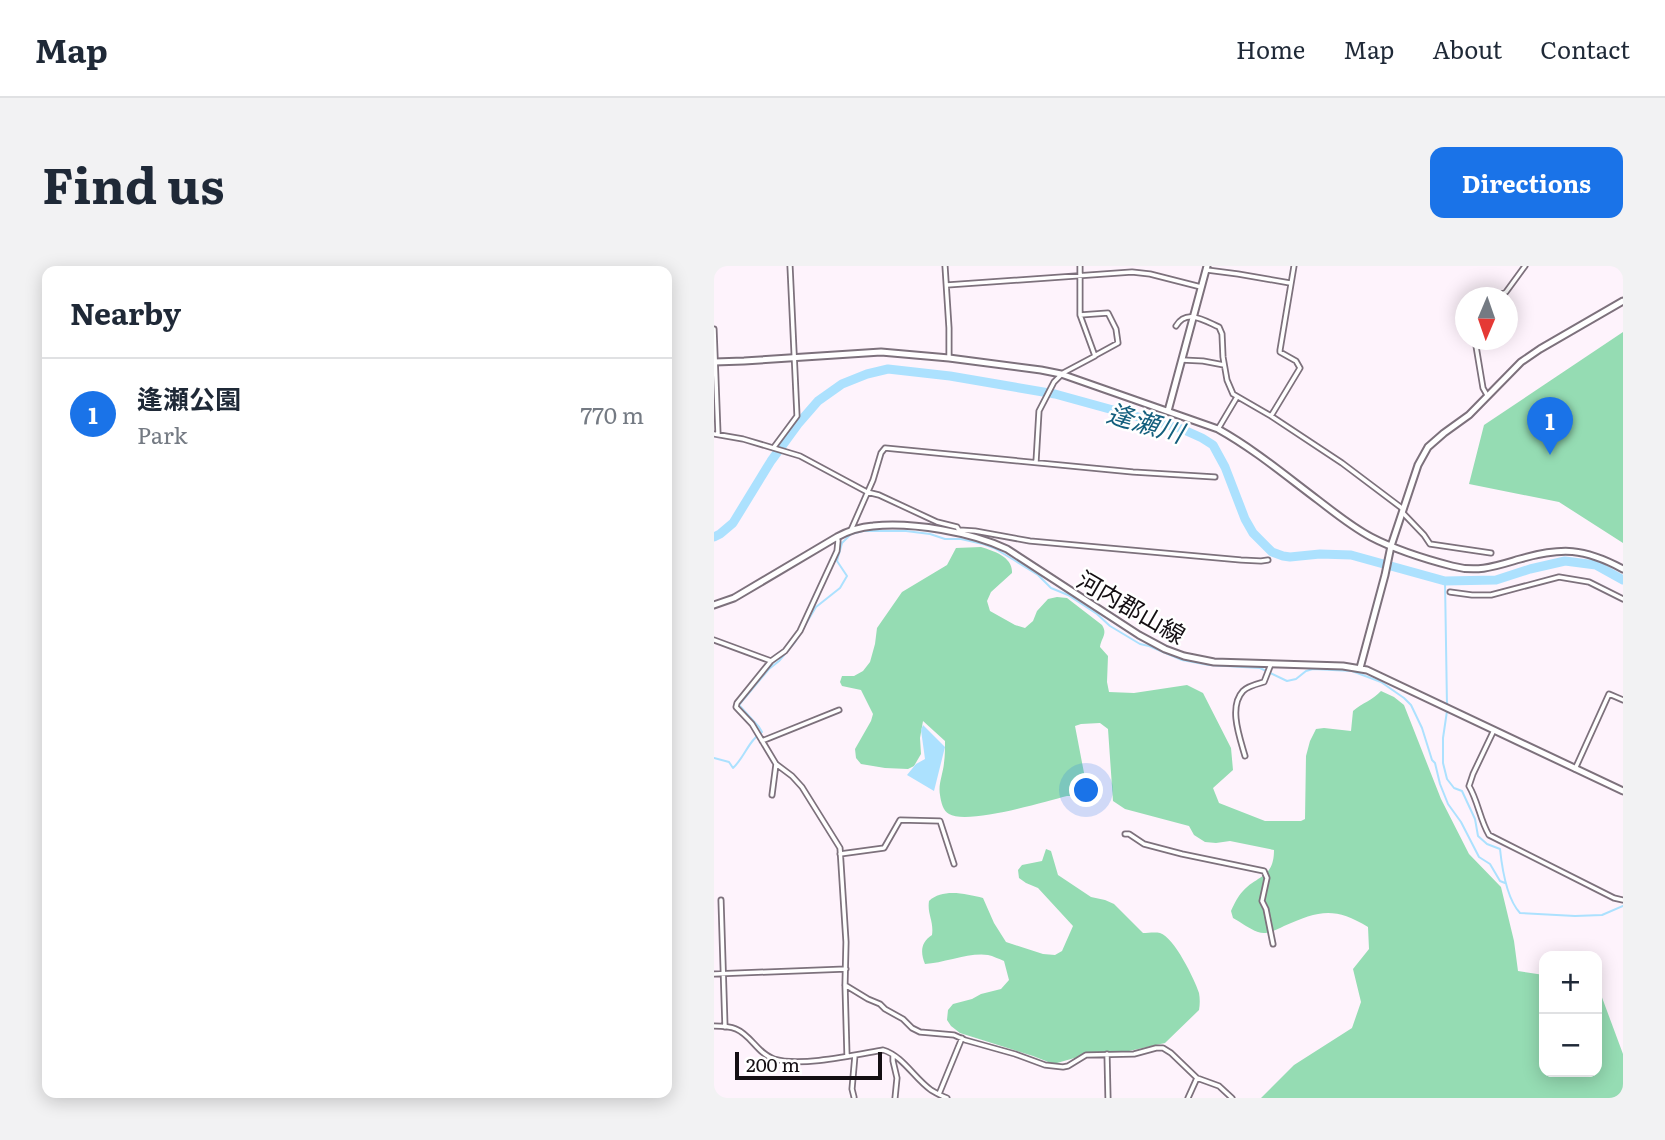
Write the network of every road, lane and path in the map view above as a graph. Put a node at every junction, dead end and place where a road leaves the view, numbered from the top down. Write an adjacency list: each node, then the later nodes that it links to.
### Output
1 (790, 266): 19 (street)
2 (945, 266): 9 (street)
3 (1080, 266): 7 (street)
4 (1294, 266): 8 (street)
5 (1525, 266): 11 (street)
6 (1207, 268): 8 (street); 10 (street)
7 (1079, 275): 9 (street); 10 (street); 13 (street)
8 (1290, 283): 28 (street)
9 (947, 285): 20 (street)
10 (1202, 287): 14 (street)
11 (1510, 287)
12 (1623, 301): 26 (street)
13 (1080, 315): 18 (street); 18 (street)
14 (1194, 317): 15 (street); 21 (street); 23 (street)
15 (1176, 326)
16 (714, 329): 22 (street)
17 (1477, 350): 26 (street)
18 (1095, 356): 24 (street)
19 (795, 357): 20 (street); 22 (street); 31 (street)
20 (949, 358): 24 (street)
21 (1182, 360): 23 (street); 27 (street)
22 (715, 362): 30 (street)
23 (1224, 365): 25 (street)
24 (1061, 374): 27 (street); 32 (street)
25 (1237, 397): 28 (street); 29 (street)
26 (1488, 397): 35 (street)
27 (1168, 411): 29 (street)
28 (1271, 416): 35 (street)
29 (1218, 429): 39 (street)
30 (716, 434): 31 (street)
31 (774, 447): 34 (street)
32 (1036, 463): 33 (street); 34 (street)
33 (1215, 477)
34 (867, 492): 36 (street); 37 (street)
35 (1402, 510): 39 (street); 40 (street)
36 (851, 530): 37 (street, 河内郡山線); 38 (street, 河内郡山線)
37 (960, 532): 41 (street); 48 (street, 河内郡山線)
38 (837, 537): 45 (street, 河内郡山線); 47 (street)
39 (1390, 548): 42 (street); 49 (street)
40 (1491, 553)
41 (1268, 560)
42 (1623, 569)
43 (1450, 593): 44 (street)
44 (1623, 599)
45 (714, 605)
46 (714, 640): 47 (street)
47 (771, 662): 53 (street)
48 (1271, 664): 49 (street, 河内郡山線); 54 (street)
49 (1360, 668): 52 (street, 河内郡山線)
50 (1623, 700): 56 (street)
51 (839, 710): 53 (street)
52 (1494, 730): 56 (street, 河内郡山線); 63 (street)
53 (762, 741): 55 (street)
54 (1245, 756)
55 (776, 764): 58 (street); 60 (street)
56 (1575, 769): 57 (street, 河内郡山線)
57 (1623, 791)
58 (772, 795)
59 (1125, 834): 64 (street)
60 (840, 854): 61 (street); 65 (street)
61 (954, 864)
62 (721, 900): 66 (street)
63 (1623, 900)
64 (1273, 944)
65 (846, 969): 66 (street); 68 (street)
66 (724, 973): 67 (street); 70 (street)
67 (714, 974)
68 (845, 985): 71 (street); 75 (street)
69 (714, 1026): 70 (street)
70 (725, 1027): 75 (street)
71 (962, 1038): 72 (street); 77 (street)
72 (1107, 1054): 76 (street); 81 (street)
73 (855, 1055): 74 (street); 75 (street); 78 (street)
74 (893, 1055): 77 (street); 79 (street)
75 (847, 1056)
76 (1197, 1078): 82 (street); 83 (street)
77 (940, 1096): 80 (street)
78 (853, 1097)
79 (895, 1098)
80 (947, 1098)
81 (1108, 1098)
82 (1188, 1098)
83 (1232, 1098)

